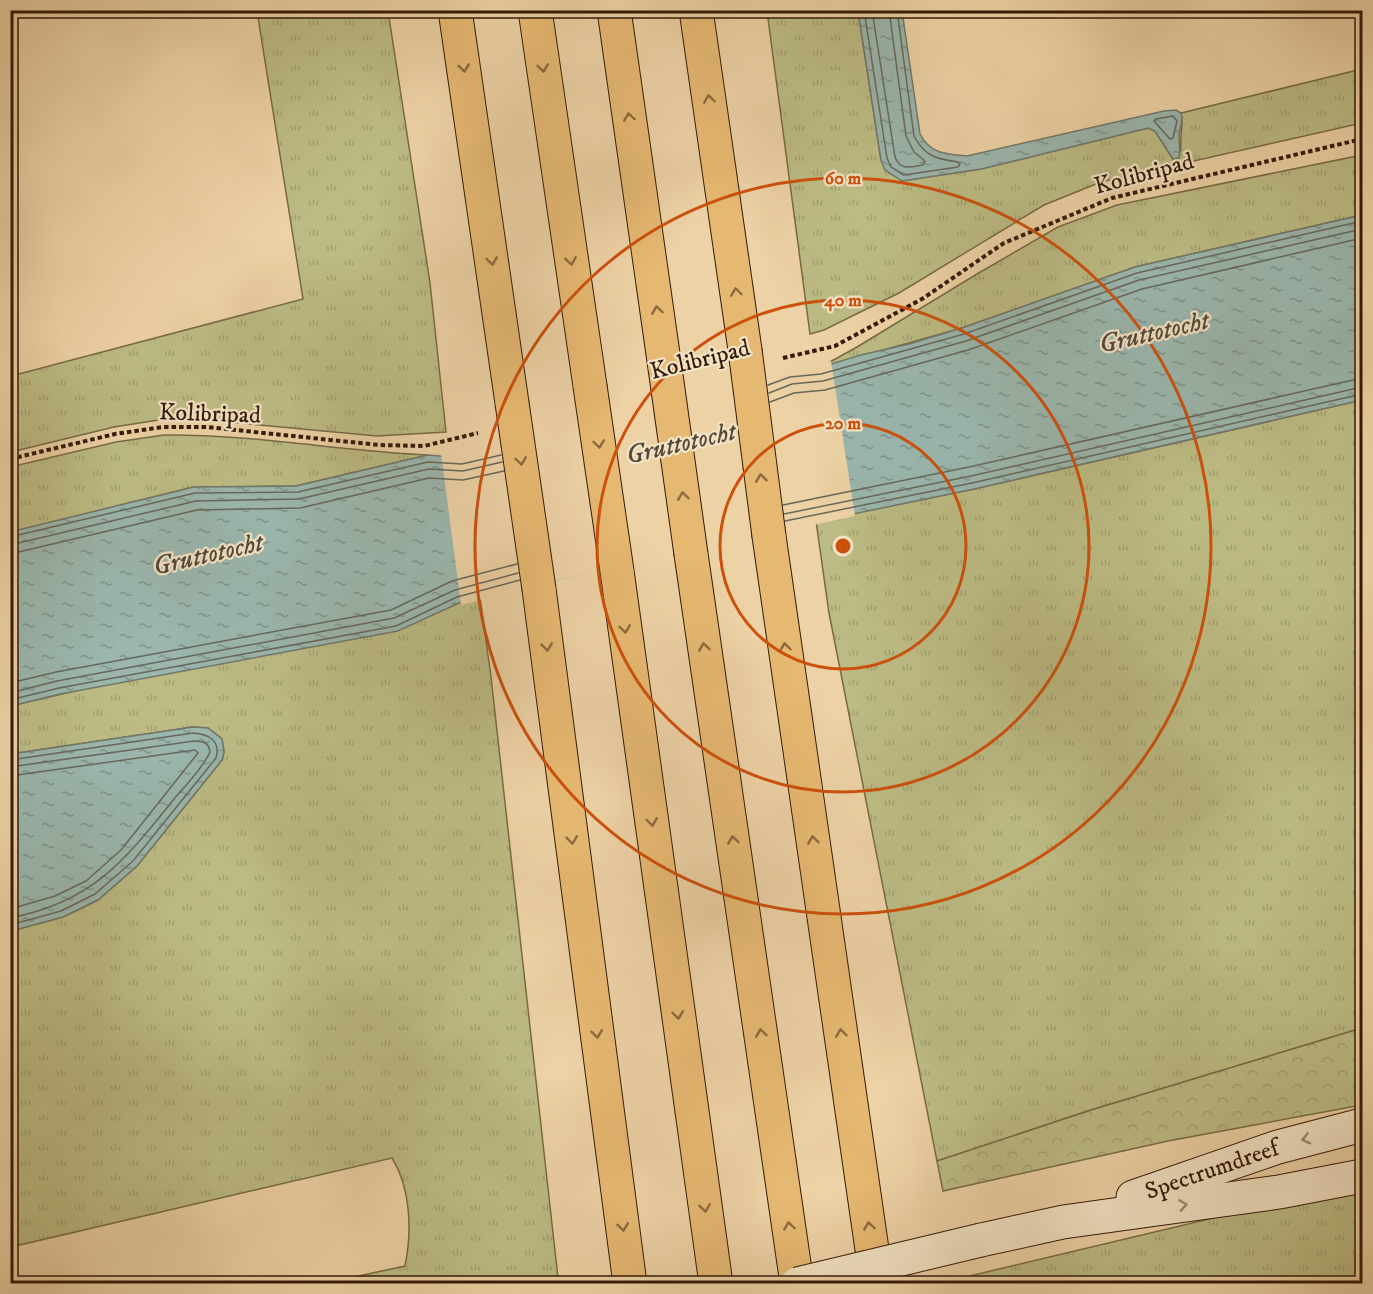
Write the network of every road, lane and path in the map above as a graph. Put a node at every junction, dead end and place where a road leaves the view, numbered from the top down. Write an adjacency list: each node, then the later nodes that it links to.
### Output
1 (455, 10): 12 (highway, one-way to 12, bridge)
2 (535, 10): 13 (highway, one-way to 13, bridge)
3 (614, 10): 14 (highway, one-way to 3, bridge)
4 (696, 10): 15 (highway, one-way to 4, bridge)
5 (1362, 139): 6 (path, Kolibripad)
6 (778, 360)
7 (481, 432): 8 (path, Kolibripad)
8 (10, 459)
9 (1362, 1125): 11 (main road, Spectrumdreef, one-way to 11)
10 (1362, 1176): 11 (main road, Spectrumdreef, one-way to 10)
11 (1063, 1222): 14 (main road, Spectrumdreef, bridge)
12 (630, 1284)
13 (716, 1284)
14 (797, 1284)
15 (877, 1284)

